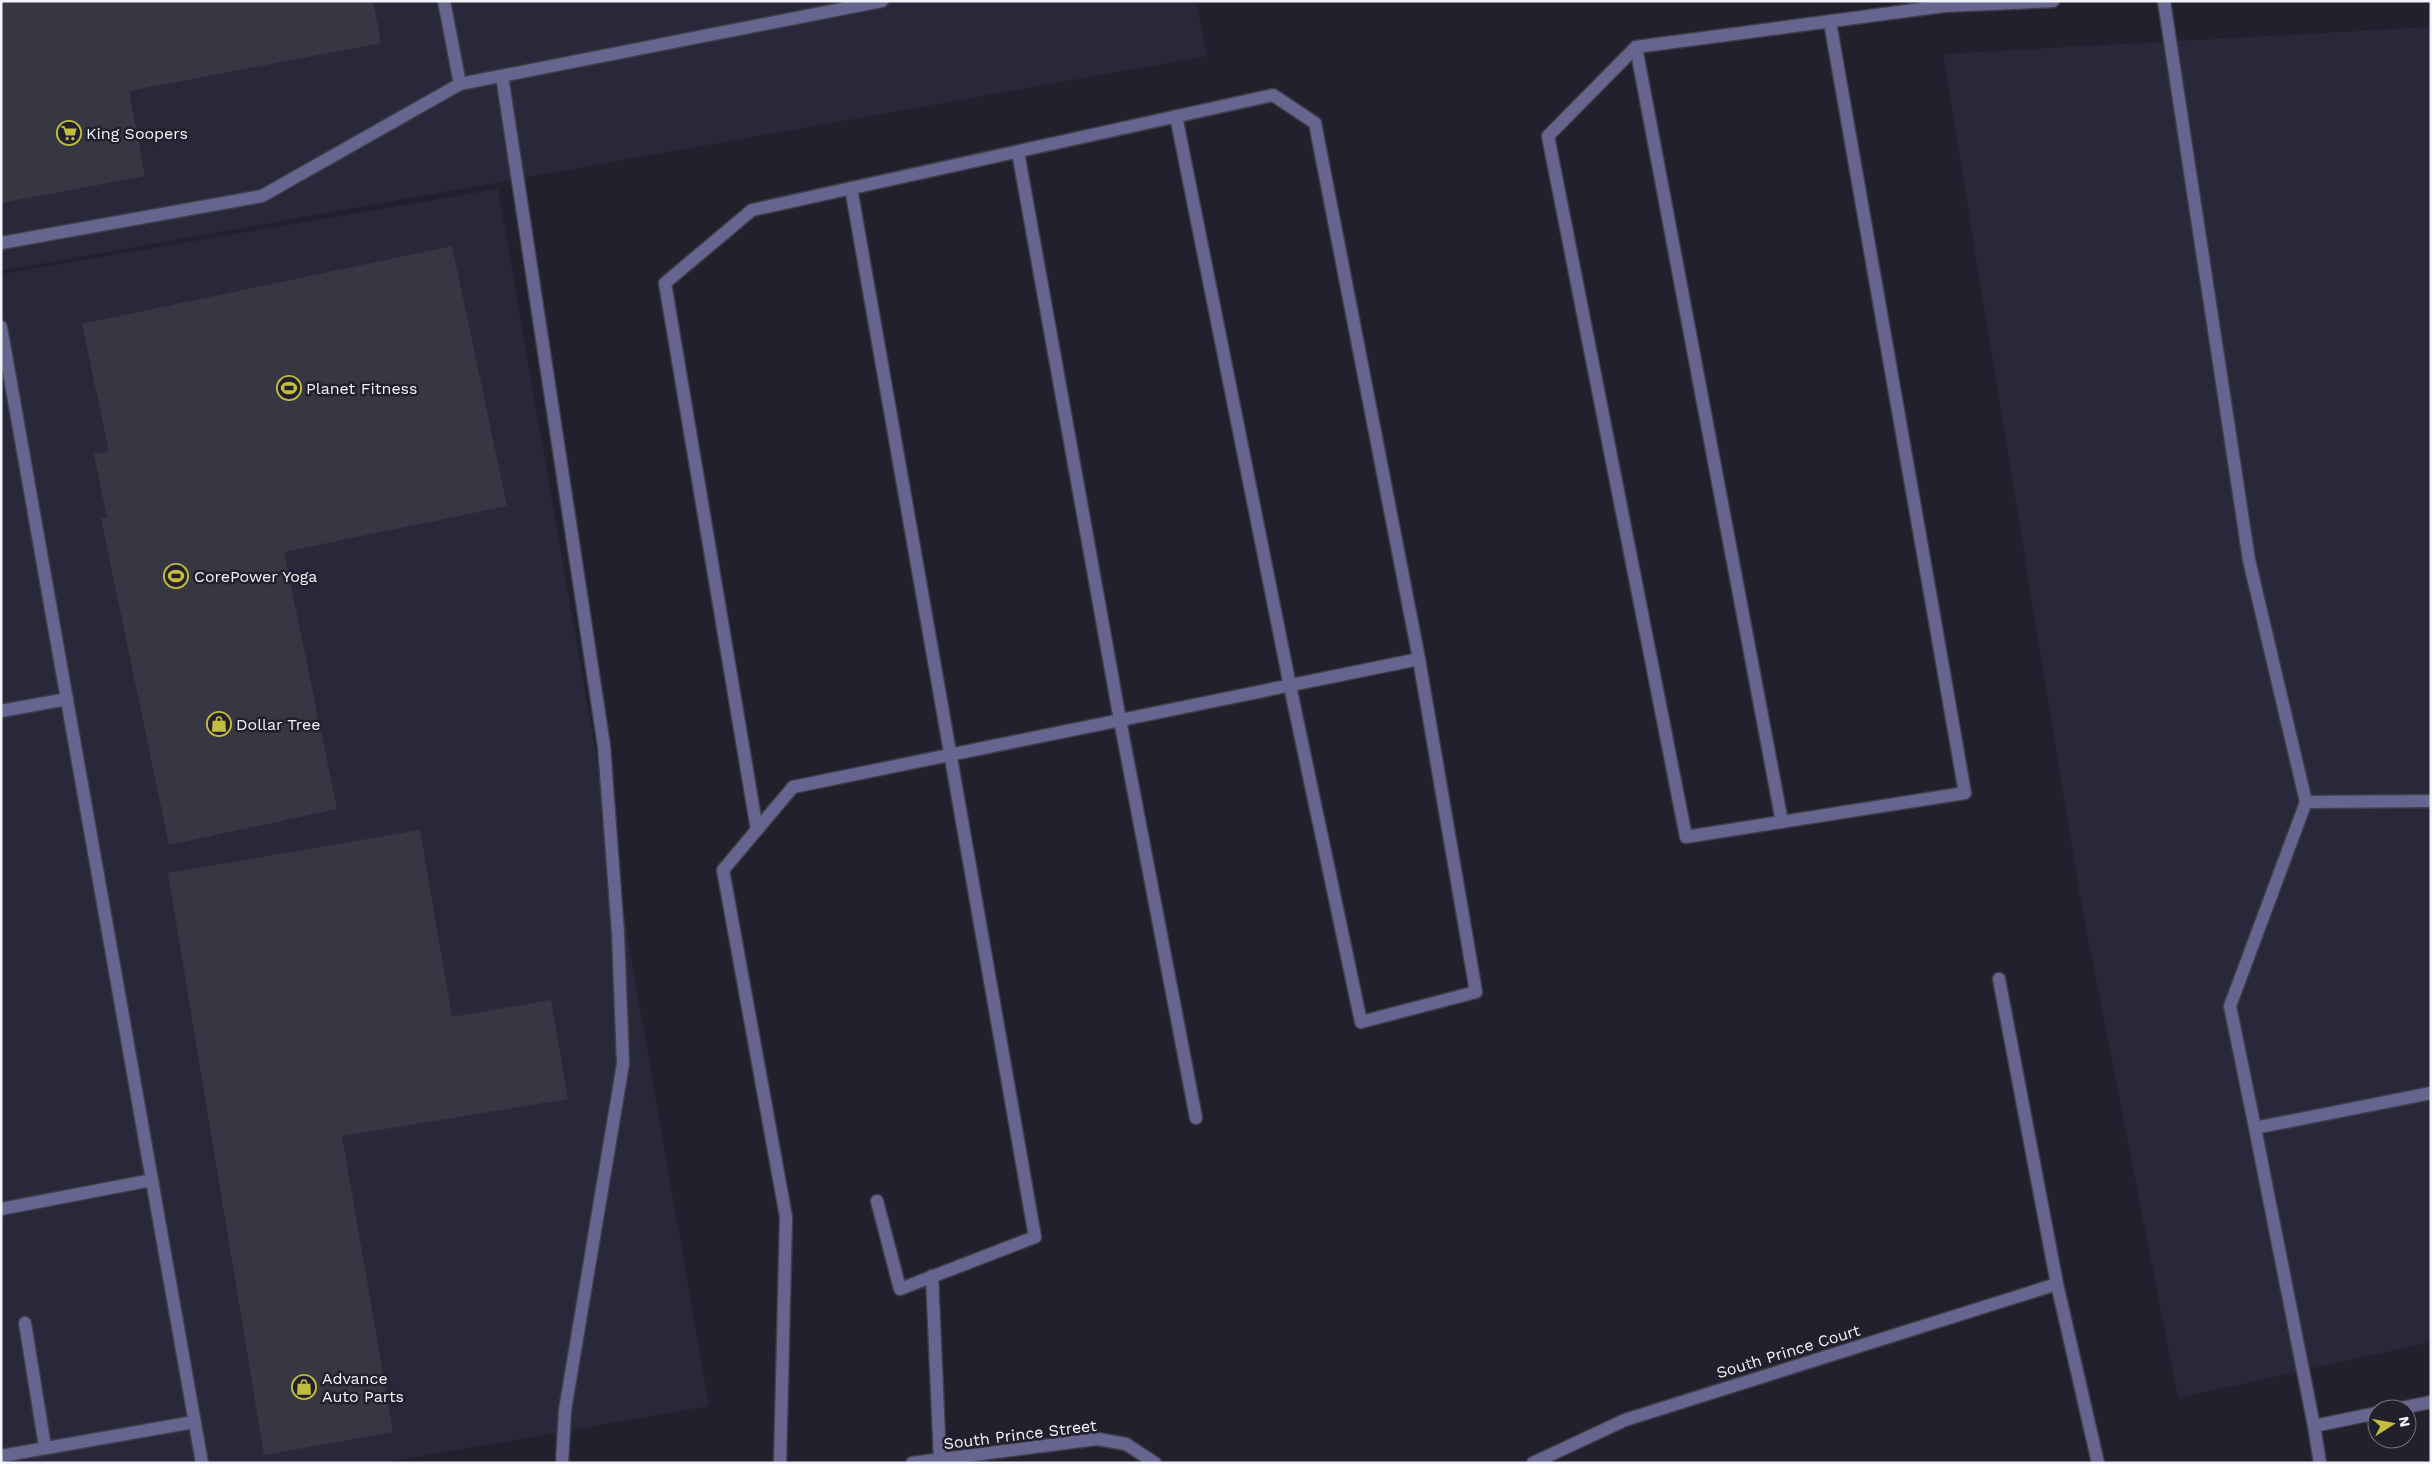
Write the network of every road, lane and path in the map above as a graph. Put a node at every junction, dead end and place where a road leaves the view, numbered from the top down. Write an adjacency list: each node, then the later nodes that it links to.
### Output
1 (444, 1): 8 (street)
2 (882, 1): 7 (street)
3 (2053, 1): 5 (street)
4 (2164, 1): 21 (street)
5 (1830, 22): 6 (street); 22 (street)
6 (1636, 47): 22 (street); 22 (street)
7 (502, 76): 8 (street); 43 (street)
8 (460, 84): 12 (street)
9 (1176, 116): 10 (street); 14 (street); 15 (street)
10 (1018, 152): 11 (street); 18 (street)
11 (850, 188): 19 (street); 23 (street)
12 (1, 243)
13 (1, 327): 16 (street)
14 (1419, 659): 15 (street); 15 (street)
15 (1290, 686): 18 (street)
16 (67, 699): 17 (street); 28 (street)
17 (1, 711)
18 (1120, 720): 19 (street); 26 (street)
19 (950, 755): 23 (street); 31 (street)
20 (2431, 801): 21 (street)
21 (2306, 802): 27 (street)
22 (1782, 822)
23 (757, 830): 44 (street)
24 (1999, 979): 32 (street)
25 (2431, 1093): 27 (street)
26 (1196, 1118)
27 (2255, 1128): 38 (street)
28 (152, 1180): 30 (street); 37 (street)
29 (876, 1201): 31 (street)
30 (1, 1209)
31 (932, 1276): 41 (street)
32 (2057, 1284): 47 (street, South Prince Court); 48 (street)
33 (25, 1323): 39 (street)
34 (2431, 1402): 35 (street)
35 (2417, 1405)
36 (2367, 1415): 38 (street)
37 (194, 1422): 39 (street); 42 (street)
38 (2314, 1426): 49 (street)
39 (45, 1447): 40 (street)
40 (1, 1456)
41 (940, 1460): 45 (street, South Prince Street); 46 (street, South Prince Street)
42 (202, 1463)
43 (562, 1463)
44 (780, 1463)
45 (912, 1463)
46 (1155, 1463)
47 (1533, 1463)
48 (2098, 1463)
49 (2320, 1463)

